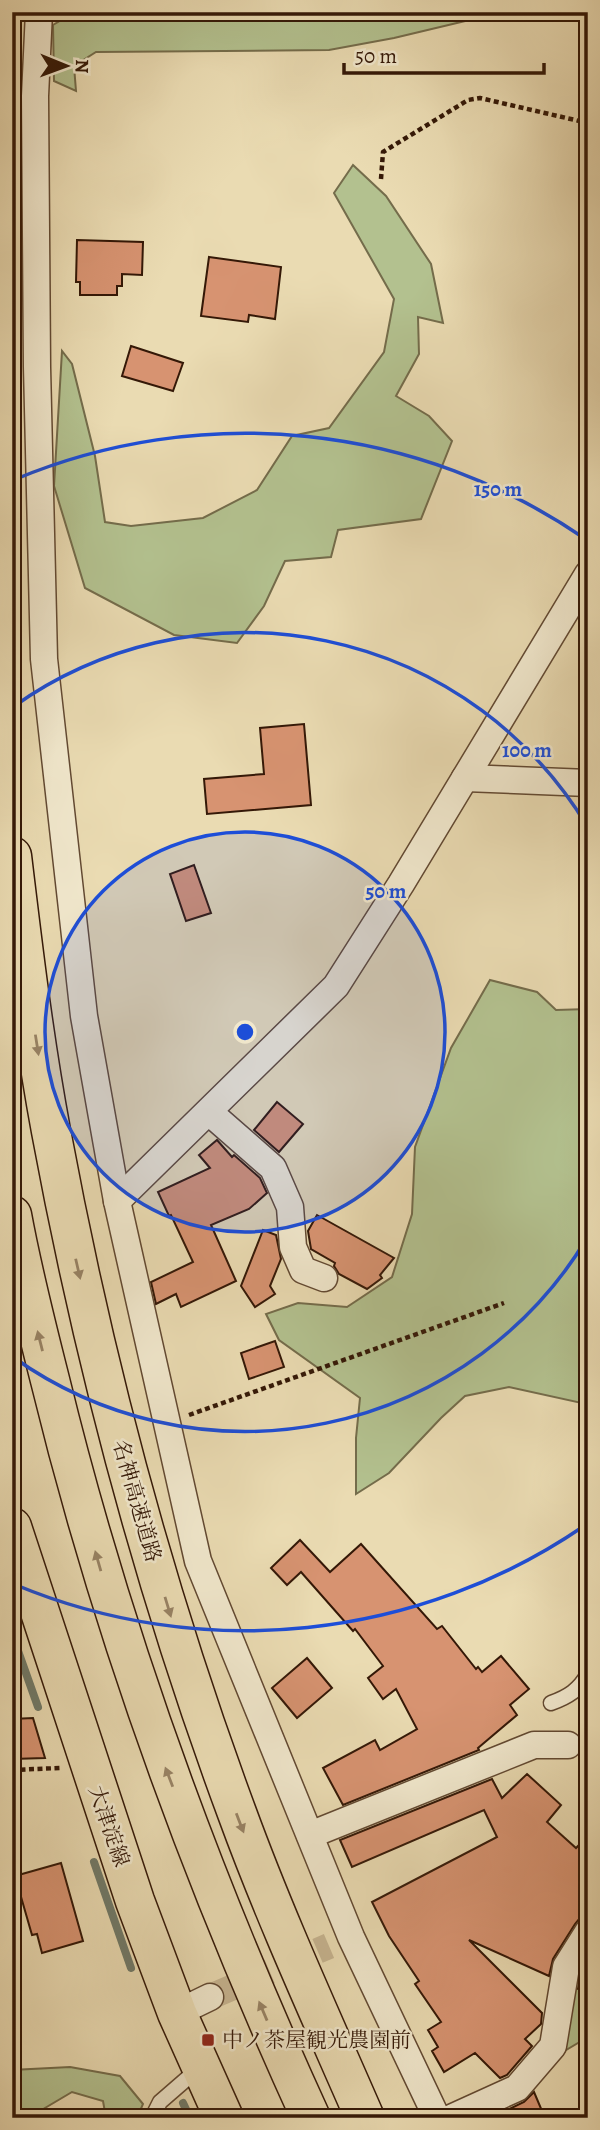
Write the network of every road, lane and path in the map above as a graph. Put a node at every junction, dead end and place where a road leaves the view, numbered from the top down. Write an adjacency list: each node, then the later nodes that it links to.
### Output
1 (39, 12): 9 (street)
2 (588, 123): 3 (path)
3 (381, 179)
4 (588, 574): 5 (street)
5 (465, 778): 6 (street); 8 (street)
6 (588, 783)
7 (12, 856): 26 (main road, 名神高速道路, one-way to 26)
8 (209, 1112): 9 (street); 11 (street)
9 (117, 1201): 13 (street)
10 (12, 1215): 25 (main road, one-way to 10)
11 (324, 1278)
12 (505, 1303): 13 (path)
13 (166, 1423): 20 (street)
14 (12, 1527): 18 (main road, 大津淀線)
15 (588, 1674): 16 (lane)
16 (551, 1703)
17 (568, 1745): 20 (street)
18 (90, 1767): 19 (path); 22 (main road, 大津淀線)
19 (12, 1770)
20 (310, 1835): 27 (street)
21 (588, 1932): 28 (street)
22 (201, 2066): 23 (lane); 24 (main road, 大津淀線)
23 (152, 2118)
24 (224, 2118)
25 (311, 2118)
26 (365, 2118)
27 (437, 2118)
28 (451, 2118)

